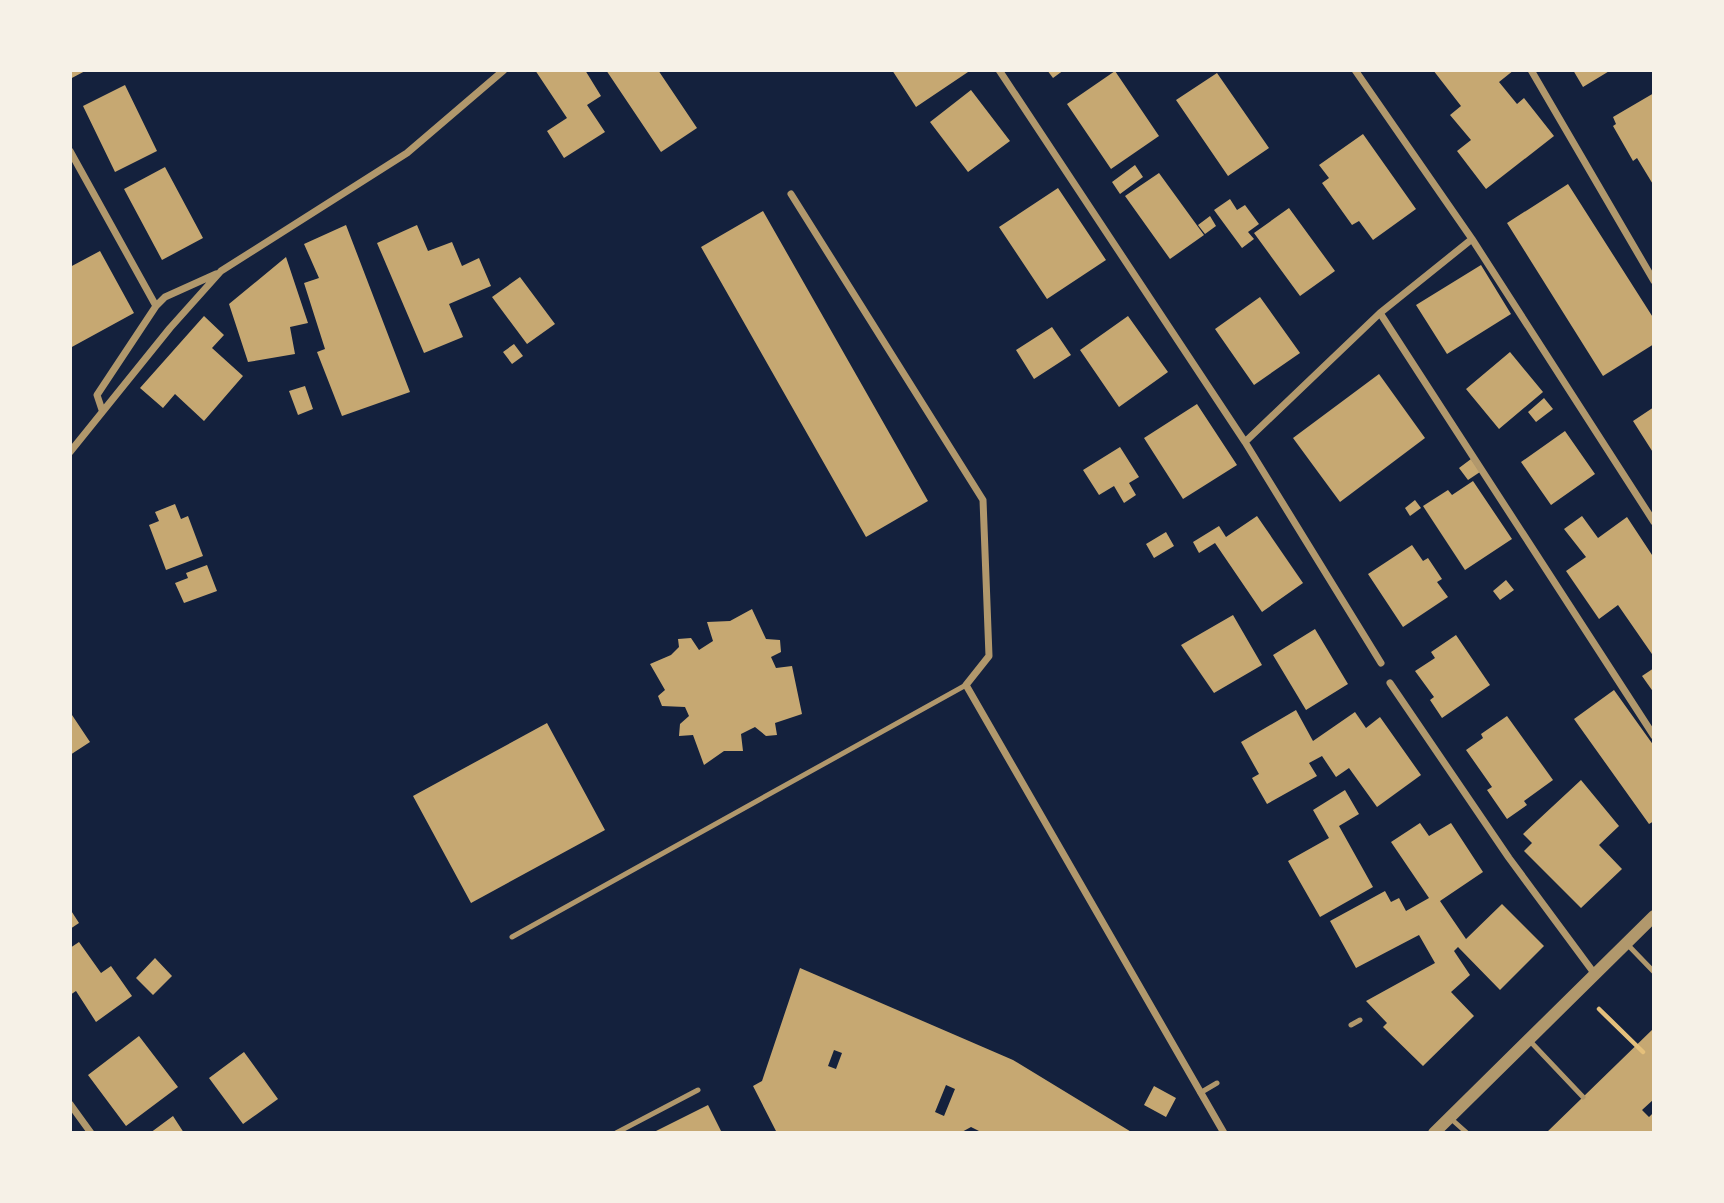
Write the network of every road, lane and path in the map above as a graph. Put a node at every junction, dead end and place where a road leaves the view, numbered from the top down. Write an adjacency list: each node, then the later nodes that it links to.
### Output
1 (504, 70): 8 (street)
2 (999, 70): 13 (street)
3 (1355, 70): 7 (street)
4 (1531, 70): 9 (street)
5 (70, 151): 10 (street)
6 (790, 194): 18 (street)
7 (1472, 239): 11 (street); 15 (street)
8 (221, 271): 10 (street); 12 (street)
9 (1654, 281)
10 (156, 306): 12 (street)
11 (1380, 313): 13 (street); 19 (street)
12 (102, 410): 14 (street)
13 (1245, 442): 16 (street)
14 (70, 452)
15 (1654, 522)
16 (1381, 663)
17 (1390, 683): 24 (street)
18 (966, 685): 21 (lane); 32 (street)
19 (1654, 736)
20 (1654, 916): 22 (street)
21 (512, 937)
22 (1626, 943): 23 (lane); 24 (street)
23 (1654, 972)
24 (1594, 973): 28 (street)
25 (1600, 1009): 29 (path)
26 (1360, 1020): 27 (lane)
27 (1351, 1025)
28 (1528, 1039): 33 (lane); 35 (street)
29 (1643, 1052)
30 (1217, 1083): 32 (lane)
31 (698, 1090): 38 (lane)
32 (1200, 1093): 39 (street)
33 (1583, 1097)
34 (70, 1104): 37 (street)
35 (1450, 1117): 36 (street); 40 (lane)
36 (1433, 1132)
37 (91, 1133)
38 (616, 1133)
39 (1224, 1133)
40 (1467, 1133)

